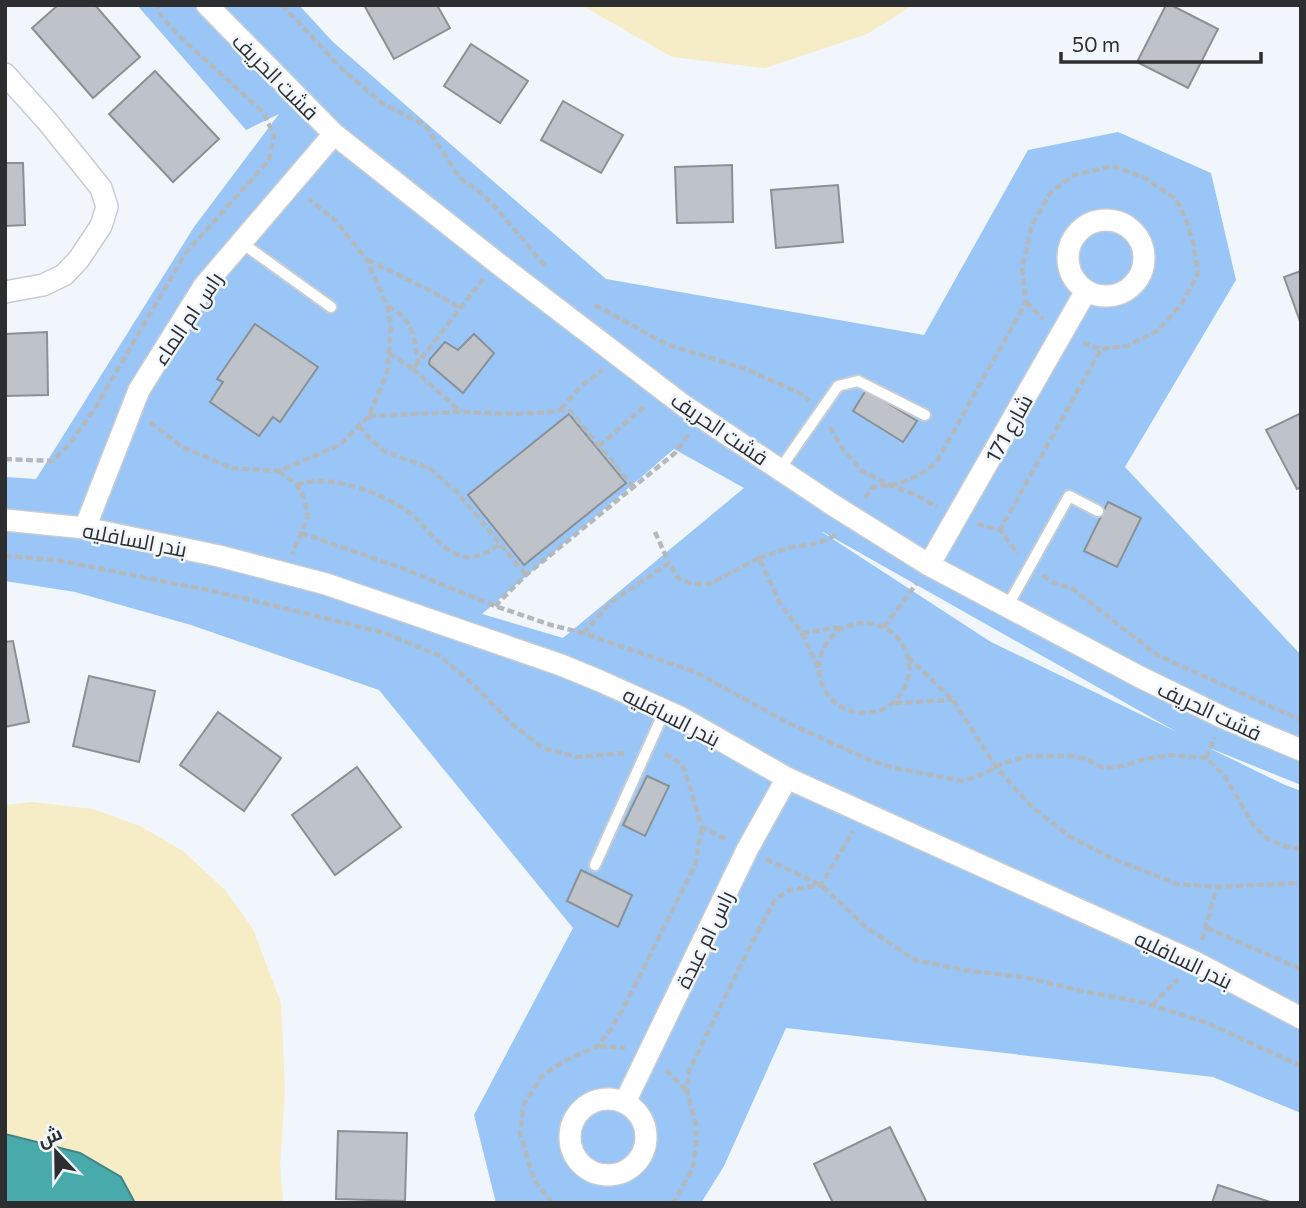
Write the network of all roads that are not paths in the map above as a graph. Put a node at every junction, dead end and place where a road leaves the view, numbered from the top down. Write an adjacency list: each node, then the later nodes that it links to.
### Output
1 (207, 5): 3 (street, فشت الحريف)
2 (5, 74): 6 (street)
3 (334, 134): 4 (street, راس ام الماء); 9 (street, فشت الحريف)
4 (242, 243): 7 (lane); 12 (street, راس ام الماء)
5 (1086, 291): 13 (street, شارع 171)
6 (5, 292)
7 (331, 307)
8 (925, 415): 9 (lane)
9 (780, 469): 13 (street, فشت الحريف)
10 (1098, 511): 14 (lane)
11 (5, 520): 12 (street, بندر السافليه)
12 (85, 528): 15 (street, بندر السافليه)
13 (929, 565): 14 (street, فشت الحريف)
14 (1007, 607): 16 (street, فشت الحريف)
15 (665, 710): 17 (street, بندر السافليه); 18 (lane)
16 (1301, 750)
17 (787, 778): 19 (street, بندر السافليه); 20 (street, راس ام عبدة)
18 (595, 866)
19 (1301, 1018)
20 (625, 1102)

